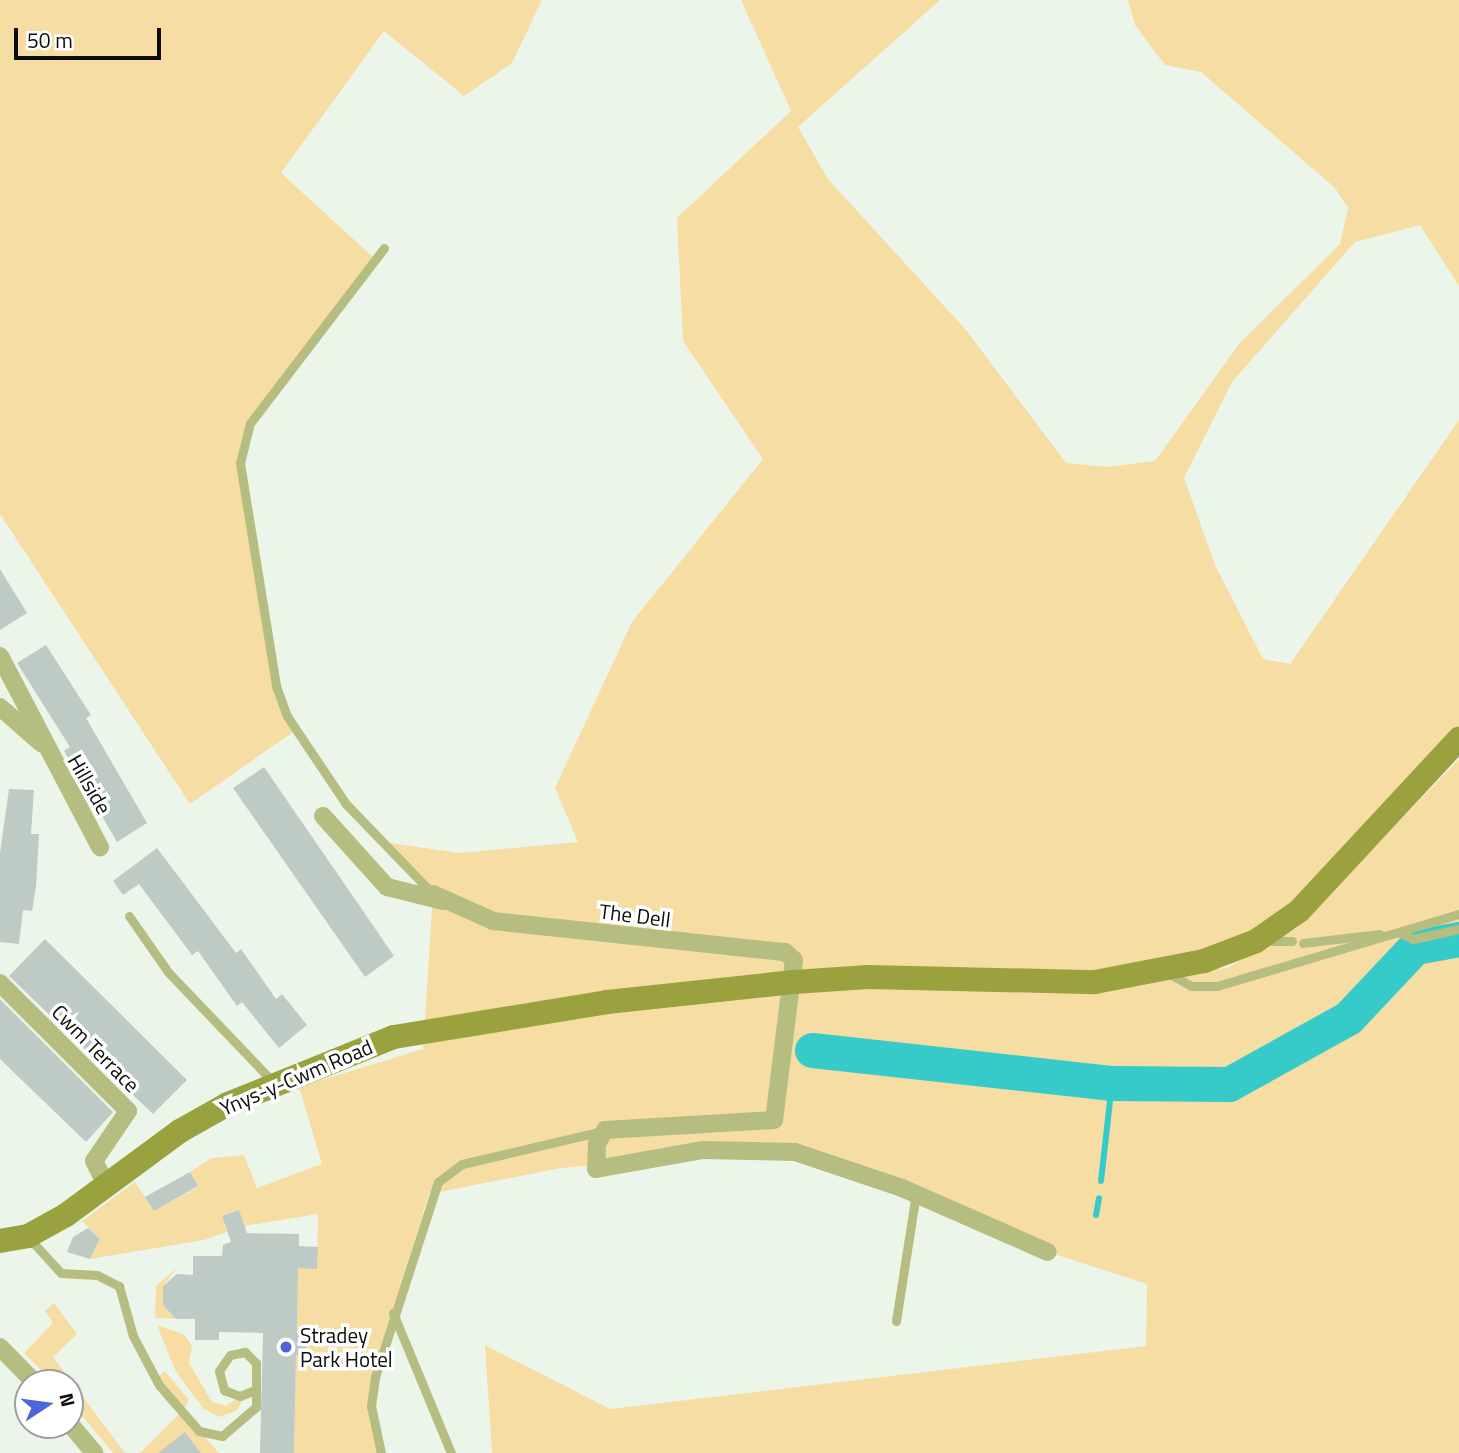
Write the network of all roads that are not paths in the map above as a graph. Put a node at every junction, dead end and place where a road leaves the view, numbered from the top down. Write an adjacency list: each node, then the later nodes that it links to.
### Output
1 (384, 248): 8 (lane)
2 (0, 656): 5 (street, Hillside)
3 (0, 707): 5 (street, Hillside)
4 (1459, 738): 13 (main road, Ynys-y-Cwm Road)
5 (41, 743): 7 (street, Hillside)
6 (323, 816): 8 (street, The Dell)
7 (100, 847)
8 (441, 897): 17 (street, The Dell)
9 (1459, 914): 12 (lane)
10 (129, 916): 19 (lane)
11 (1459, 929): 12 (lane)
12 (1404, 933): 15 (lane); 16 (lane)
13 (1256, 941): 14 (lane); 16 (main road, Ynys-y-Cwm Road)
14 (1292, 941)
15 (1303, 943)
16 (1167, 972): 17 (main road, Ynys-y-Cwm Road)
17 (794, 982): 19 (main road, Ynys-y-Cwm Road); 20 (street)
18 (0, 983): 21 (street, Cwm Terrace)
19 (274, 1082): 21 (main road, Ynys-y-Cwm Road)
20 (605, 1130): 22 (street); 26 (lane)
21 (107, 1186): 23 (main road, Ynys-y-Cwm Road)
22 (916, 1194): 25 (street); 27 (lane)
23 (27, 1236): 24 (main road, Ynys-y-Cwm Road); 30 (lane)
24 (0, 1241)
25 (1048, 1252)
26 (393, 1313): 33 (lane); 34 (lane)
27 (897, 1321)
28 (0, 1347): 29 (street)
29 (21, 1369)
30 (256, 1390): 30 (lane)
31 (82, 1439): 32 (street)
32 (94, 1453)
33 (381, 1453)
34 (451, 1453)

